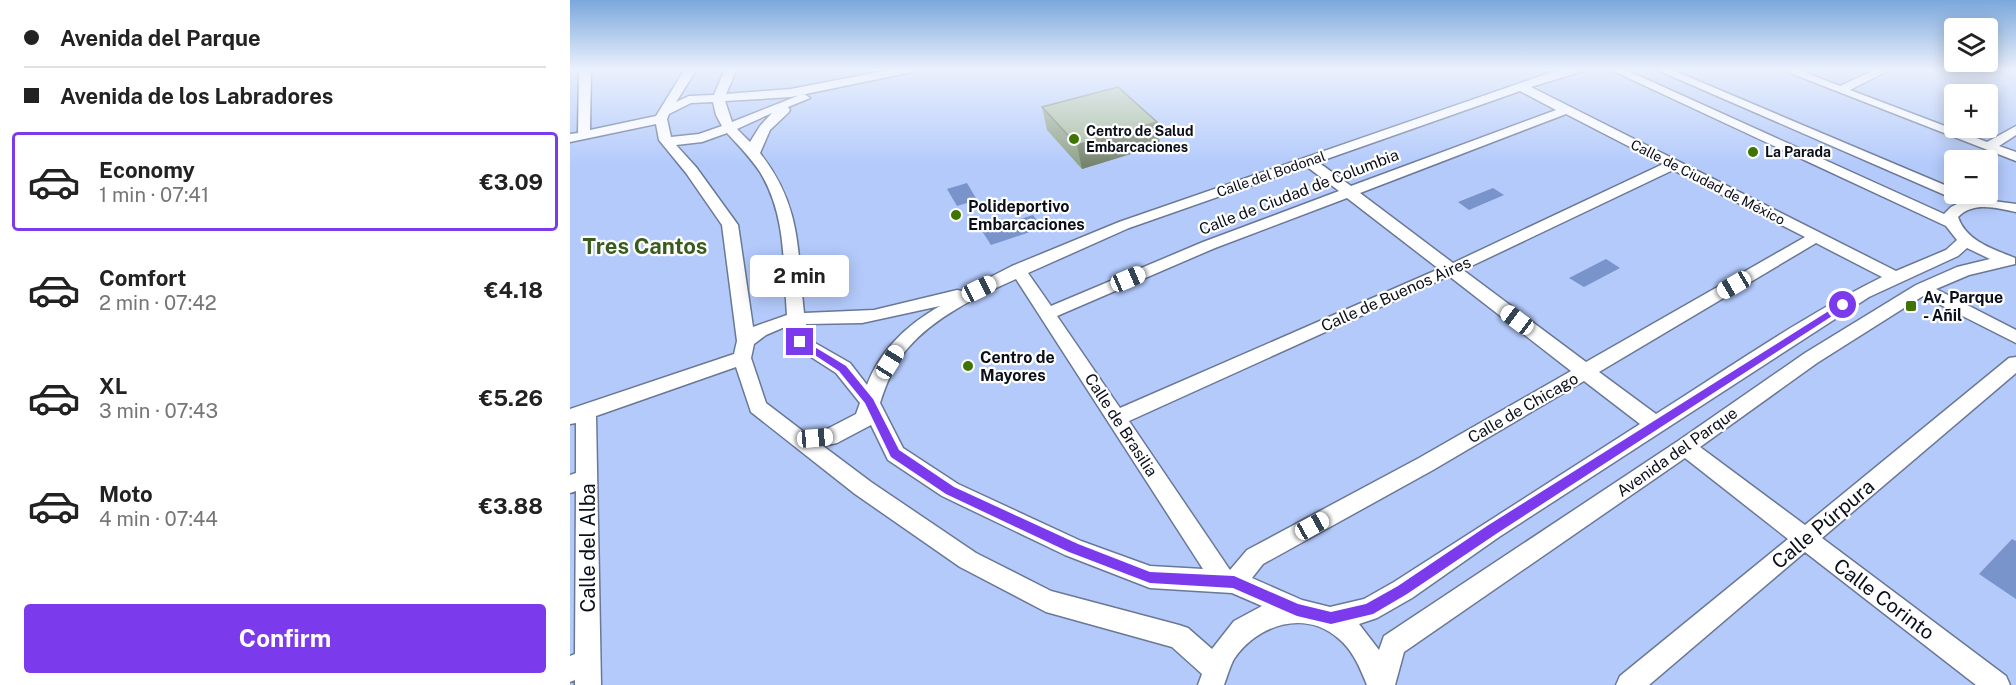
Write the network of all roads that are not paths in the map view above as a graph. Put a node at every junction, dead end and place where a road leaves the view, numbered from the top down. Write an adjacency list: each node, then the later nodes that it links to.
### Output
1 (585, 101): 16 (street)
2 (671, 101): 13 (street)
3 (687, 101): 13 (street)
4 (719, 101): 14 (street)
5 (796, 101): 14 (street)
6 (797, 101): 20 (street)
7 (1481, 101): 22 (street, Calle del Bodonal)
8 (1548, 101): 12 (street, Calle de Ciudad de México)
9 (1684, 101): 29 (street)
10 (1735, 101): 24 (street)
11 (1869, 101): 19 (street)
12 (1566, 110): 23 (street, Calle de Ciudad de México); 25 (street, Calle de Ciudad de Columbia)
13 (662, 116): 16 (street); 18 (street)
14 (729, 128): 18 (street); 20 (street)
15 (2016, 130): 19 (street)
16 (584, 134): 17 (street)
17 (570, 138)
18 (665, 140): 41 (street)
19 (1989, 146): 21 (street)
20 (753, 153): 39 (street)
21 (2016, 157)
22 (1308, 161): 25 (street); 33 (street, Calle del Bodonal)
23 (1674, 164): 30 (street, Calle de Ciudad de México); 34 (street, Calle de Buenos Aires)
24 (1944, 189)
25 (1350, 192): 34 (street); 38 (street, Calle de Ciudad de Columbia)
26 (1972, 204): 29 (street)
27 (1986, 204): 28 (street)
28 (2014, 207)
29 (1952, 223): 31 (street)
30 (1816, 237): 35 (street, Calle de Ciudad de México); 43 (street, Calle de Chicago)
31 (1967, 240): 32 (street); 35 (street, Avenida del Parque)
32 (2012, 261): 37 (street, Avenida del Parque)
33 (1018, 270): 36 (street, Calle del Bodonal); 38 (street, Calle de Brasilia)
34 (1450, 270): 43 (street); 46 (street, Calle de Buenos Aires)
35 (1895, 277): 47 (street, Avenida del Parque)
36 (979, 289): 39 (street, Calle del Bodonal); 44 (street, Calle del Bodonal)
37 (1922, 289): 40 (street); 49 (street, Avenida del Parque)
38 (1047, 314): 46 (street, Calle de Brasilia)
39 (795, 319): 41 (street, Calle del Bodonal); 44 (street)
40 (2016, 337)
41 (744, 350): 45 (street, Calle del Bodonal); 48 (street)
42 (2016, 363): 51 (street, Calle Púrpura)
43 (1586, 372): 47 (street); 52 (street, Calle de Chicago)
44 (869, 401): 48 (street, Calle del Bodonal); 52 (street)
45 (578, 414): 50 (street, Calle del Alba)
46 (1116, 418): 52 (street, Calle de Brasilia)
47 (1656, 425): 54 (street, Avenida del Parque)
48 (799, 440): 56 (street)
49 (1685, 447): 51 (street, Calle Corinto); 57 (street, Avenida del Parque)
50 (579, 480): 55 (street, Calle del Alba)
51 (1805, 539): 58 (street, Calle Púrpura); 59 (street, Calle Corinto)
52 (1229, 581): 53 (street)
53 (1297, 610): 54 (street); 56 (street)
54 (1331, 618): 57 (street)
55 (582, 672)
56 (1213, 676)
57 (1381, 685)
58 (1629, 685)
59 (1997, 685)

